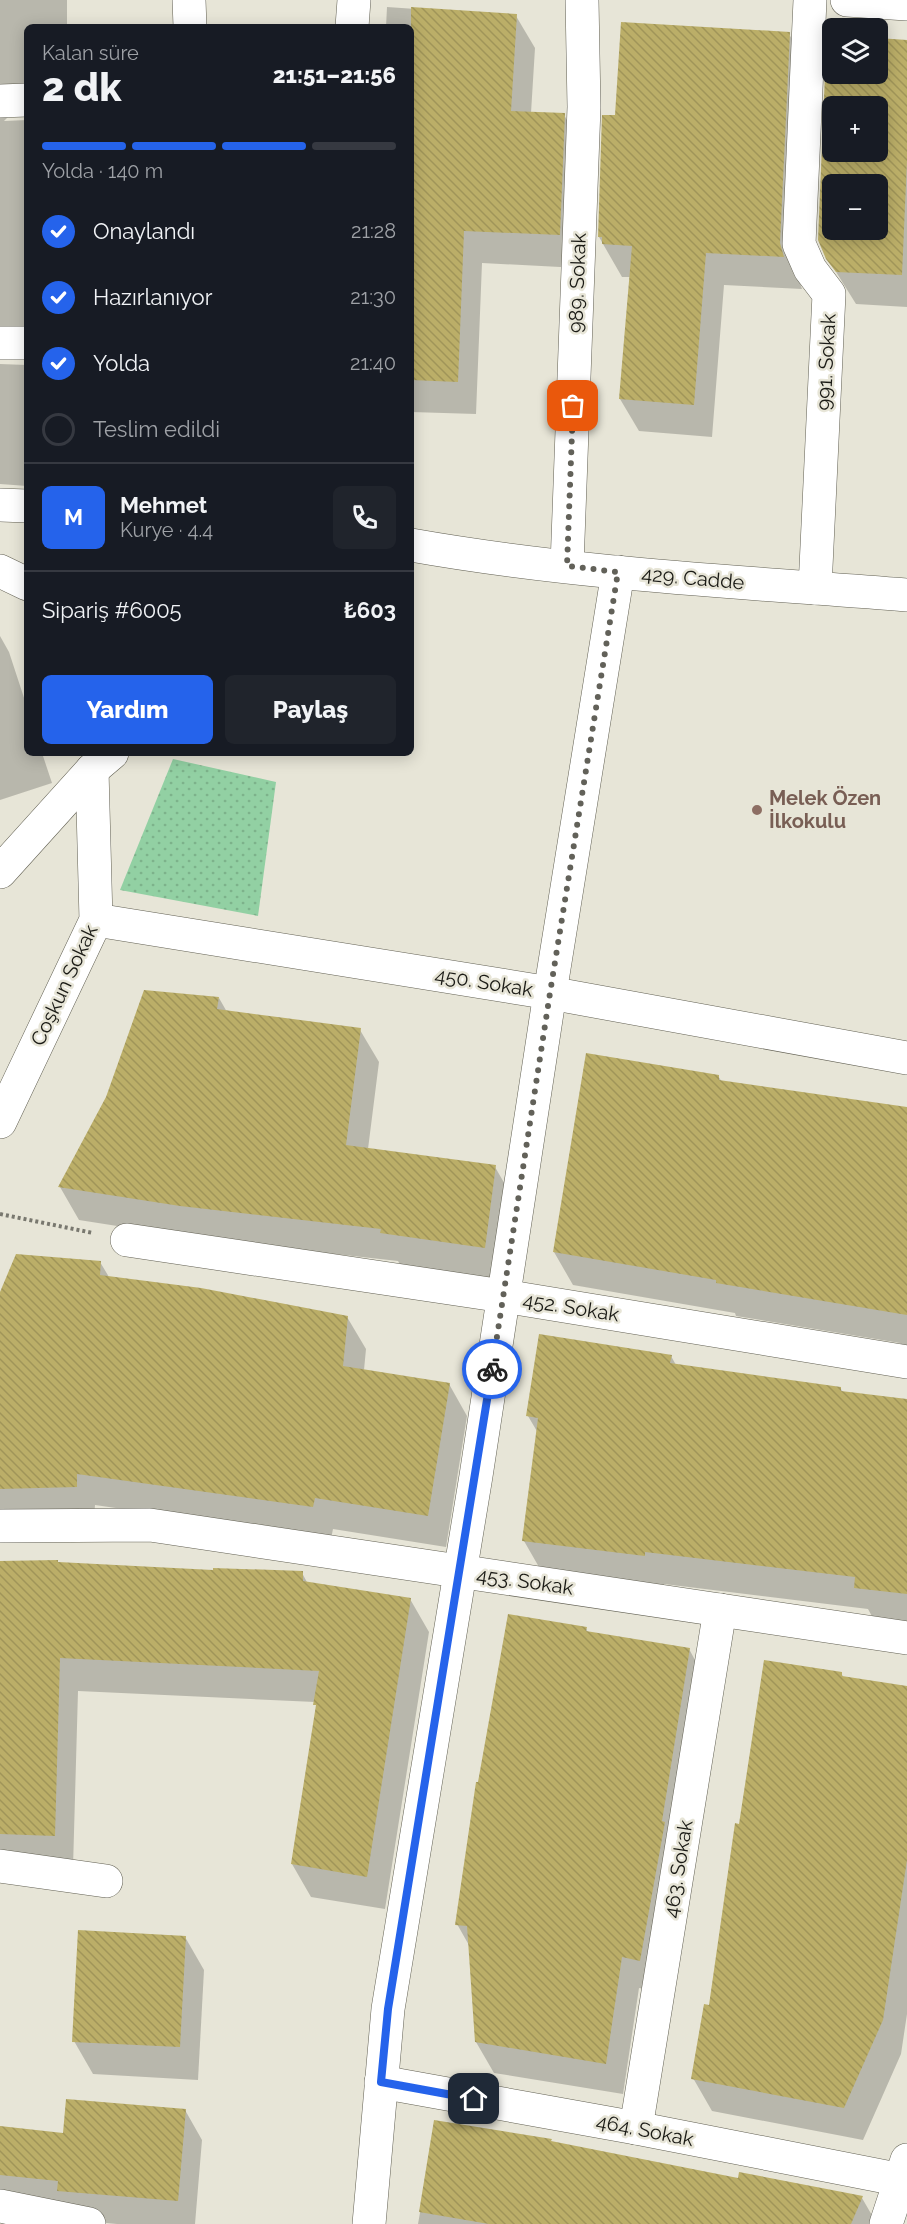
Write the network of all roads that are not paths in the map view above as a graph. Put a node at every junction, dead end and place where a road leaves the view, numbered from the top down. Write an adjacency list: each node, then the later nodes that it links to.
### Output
1 (189, 0): 7 (street)
2 (354, 0): 8 (street)
3 (582, 0): 17 (street, 989. Sokak)
4 (810, 0): 22 (street, 991. Sokak)
5 (847, 0): 6 (street)
6 (907, 4)
7 (190, 24)
8 (352, 24)
9 (24, 100): 10 (street)
10 (0, 101)
11 (0, 343): 12 (street)
12 (24, 343)
13 (0, 505): 14 (street)
14 (24, 506)
15 (414, 546): 16 (street)
16 (480, 557): 17 (street, 429. Cadde); 18 (street)
17 (567, 566): 20 (street, 429. Cadde)
18 (414, 567)
19 (0, 571): 21 (street)
20 (618, 572): 22 (street, 429. Cadde); 27 (street)
21 (24, 583)
22 (815, 588): 23 (street, 429. Cadde)
23 (907, 595)
24 (97, 758): 25 (street); 26 (street, Coşkun Sokak)
25 (0, 872)
26 (96, 920): 27 (street, 450. Sokak); 29 (street, Coşkun Sokak)
27 (550, 993): 28 (street, 450. Sokak); 31 (street)
28 (907, 1058)
29 (0, 1122)
30 (128, 1240): 31 (street, 452. Sokak)
31 (504, 1296): 32 (street, 452. Sokak); 34 (street)
32 (907, 1362)
33 (0, 1526): 34 (street, 453. Sokak)
34 (460, 1572): 35 (street, 453. Sokak); 39 (street)
35 (720, 1610): 36 (street, 453. Sokak); 40 (street, 463. Sokak)
36 (907, 1638)
37 (0, 1866): 38 (street)
38 (106, 1881)
39 (381, 2082): 40 (street, 464. Sokak); 44 (street)
40 (636, 2128): 41 (street, 464. Sokak)
41 (905, 2173): 45 (street)
42 (0, 2206): 43 (street)
43 (89, 2224)
44 (369, 2224)
45 (886, 2224)

